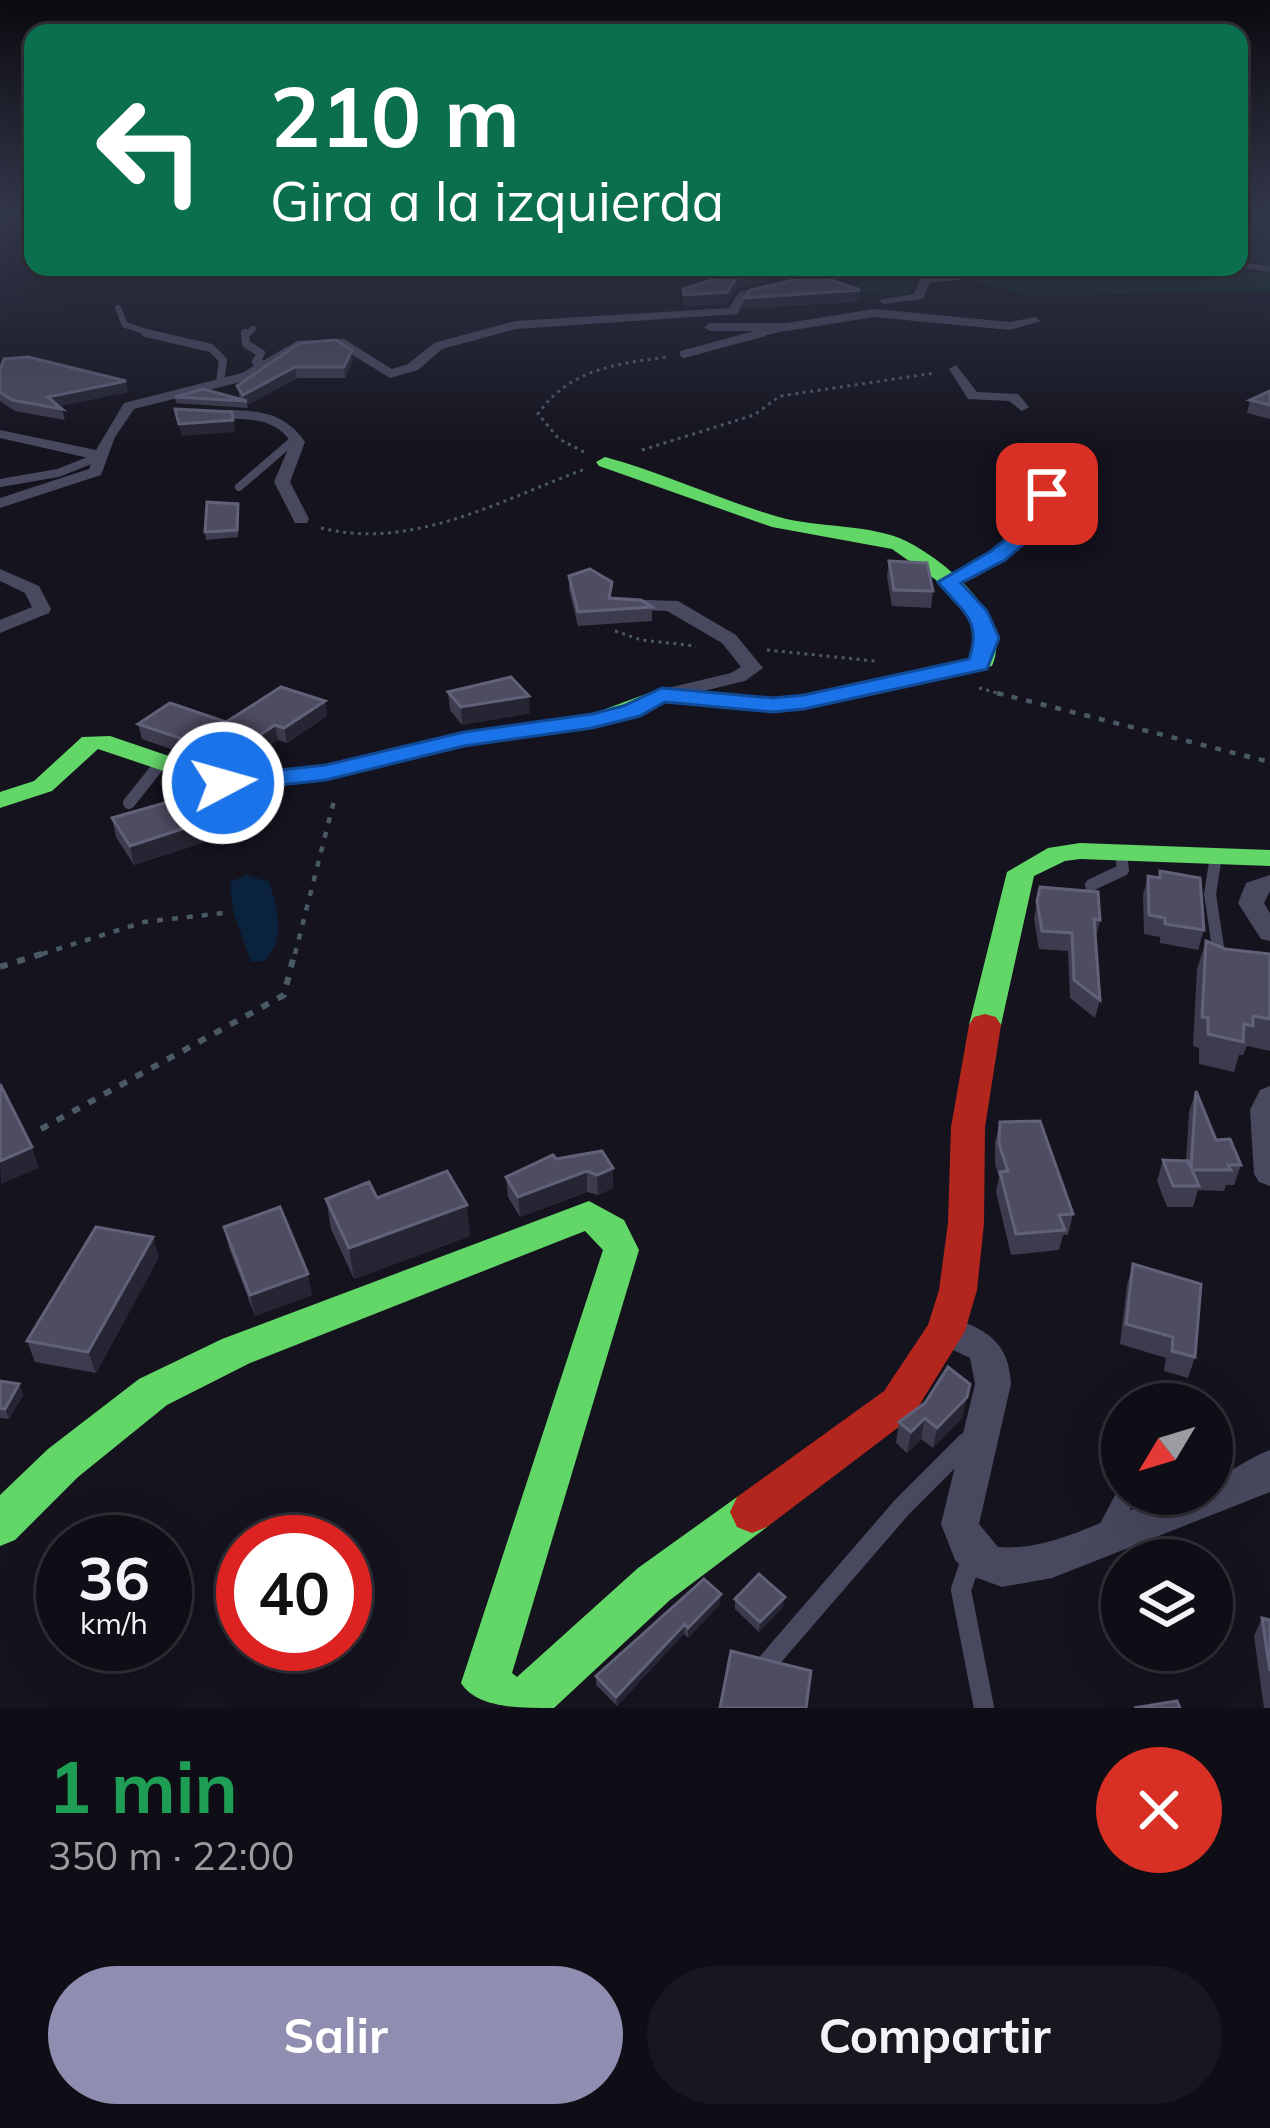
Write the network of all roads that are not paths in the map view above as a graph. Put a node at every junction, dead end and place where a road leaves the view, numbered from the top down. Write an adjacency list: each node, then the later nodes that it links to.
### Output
1 (753, 292): 4 (street)
2 (923, 292): 6 (street)
3 (118, 308): 11 (lane)
4 (649, 320): 6 (street); 9 (street)
5 (1035, 321): 6 (street)
6 (788, 327): 8 (lane)
7 (253, 329): 9 (lane)
8 (684, 354)
9 (265, 365): 11 (street)
10 (956, 369): 13 (street)
11 (220, 383): 12 (street)
12 (151, 400): 15 (street); 16 (street)
13 (1022, 407)
14 (0, 434): 16 (street)
15 (296, 438): 20 (lane); 22 (street)
16 (101, 456): 19 (lane); 21 (street)
17 (605, 462): 24 (street)
18 (1074, 473): 24 (street)
19 (0, 483)
20 (239, 487)
21 (0, 503)
22 (301, 519)
23 (0, 574): 26 (street)
24 (948, 582): 27 (street)
25 (619, 605): 27 (street)
26 (0, 628)
27 (662, 694): 30 (street)
28 (255, 757): 30 (lane)
29 (160, 764): 30 (street); 31 (street); 32 (lane)
30 (215, 783)
31 (0, 800)
32 (129, 803)
33 (1121, 852): 34 (street); 37 (lane); 42 (street)
34 (1216, 856): 35 (street); 39 (lane)
35 (1270, 858)
36 (1270, 883): 38 (street)
37 (1091, 885)
38 (1270, 933)
39 (1220, 966)
40 (1270, 1096): 41 (street)
41 (1270, 1174)
42 (946, 1330): 43 (street); 46 (street)
43 (983, 1426): 48 (street); 49 (lane)
44 (1270, 1467): 47 (street)
45 (1116, 1515): 47 (lane)
46 (0, 1526)
47 (1103, 1538): 48 (street)
48 (974, 1552): 50 (lane)
49 (763, 1668)
50 (984, 1708)

